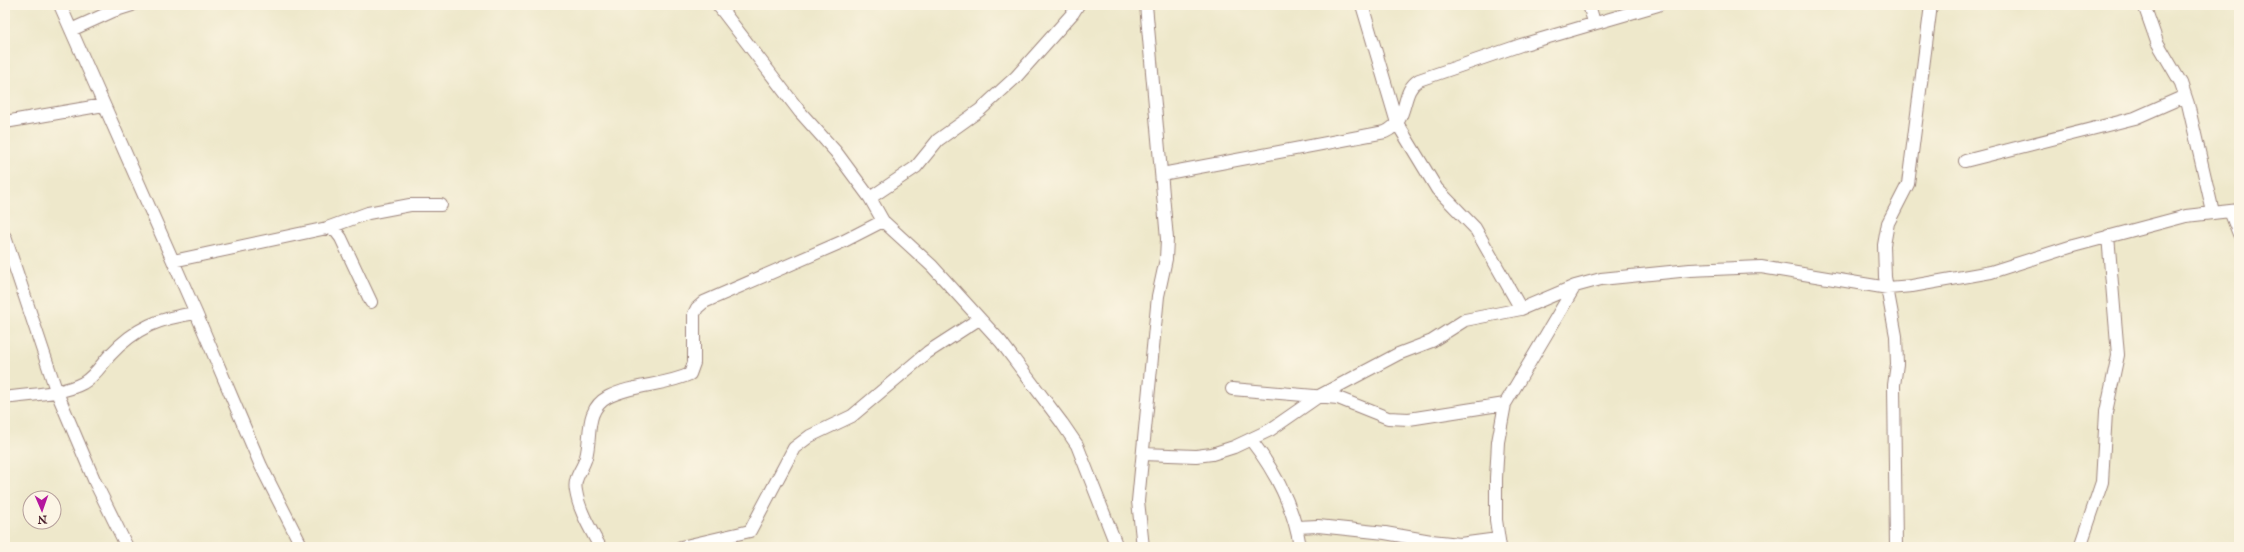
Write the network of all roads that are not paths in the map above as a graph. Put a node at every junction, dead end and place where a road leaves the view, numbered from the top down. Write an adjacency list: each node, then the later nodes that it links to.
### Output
1 (60, 5): 12 (street)
2 (132, 5): 12 (street)
3 (718, 5): 19 (street)
4 (1078, 5): 19 (street)
5 (1146, 5): 18 (street)
6 (1362, 5): 16 (street)
7 (1589, 5): 11 (street)
8 (1658, 5): 11 (street)
9 (1931, 5): 30 (street)
10 (2144, 5): 13 (street)
11 (1594, 22): 16 (street)
12 (72, 30): 14 (street)
13 (2186, 96): 17 (street); 22 (street)
14 (104, 105): 15 (street); 28 (street)
15 (5, 122)
16 (1397, 123): 18 (street); 32 (street)
17 (1965, 161)
18 (1162, 174): 41 (street)
19 (870, 198): 23 (street)
20 (441, 205): 24 (street)
21 (2234, 210): 22 (street); 25 (street)
22 (2213, 212): 26 (street)
23 (883, 221): 34 (street); 46 (street)
24 (327, 228): 28 (street); 31 (street)
25 (2239, 234)
26 (2108, 236): 30 (street); 52 (street)
27 (5, 237): 36 (street)
28 (173, 261): 33 (street)
29 (1575, 286): 30 (street); 32 (street); 39 (street)
30 (1888, 288): 51 (street)
31 (371, 302)
32 (1521, 309): 37 (street)
33 (196, 313): 36 (street); 45 (street)
34 (979, 319): 47 (street); 48 (street)
35 (1232, 389): 37 (street)
36 (56, 390): 38 (street); 44 (street)
37 (1319, 396): 39 (street); 40 (street)
38 (5, 398)
39 (1505, 404): 43 (street)
40 (1251, 440): 41 (street); 42 (street)
41 (1143, 454): 49 (street)
42 (1297, 527): 43 (street); 50 (street)
43 (1499, 543)
44 (127, 547)
45 (302, 547)
46 (600, 547)
47 (681, 547)
48 (1117, 547)
49 (1143, 547)
50 (1300, 547)
51 (1896, 547)
52 (2080, 547)

